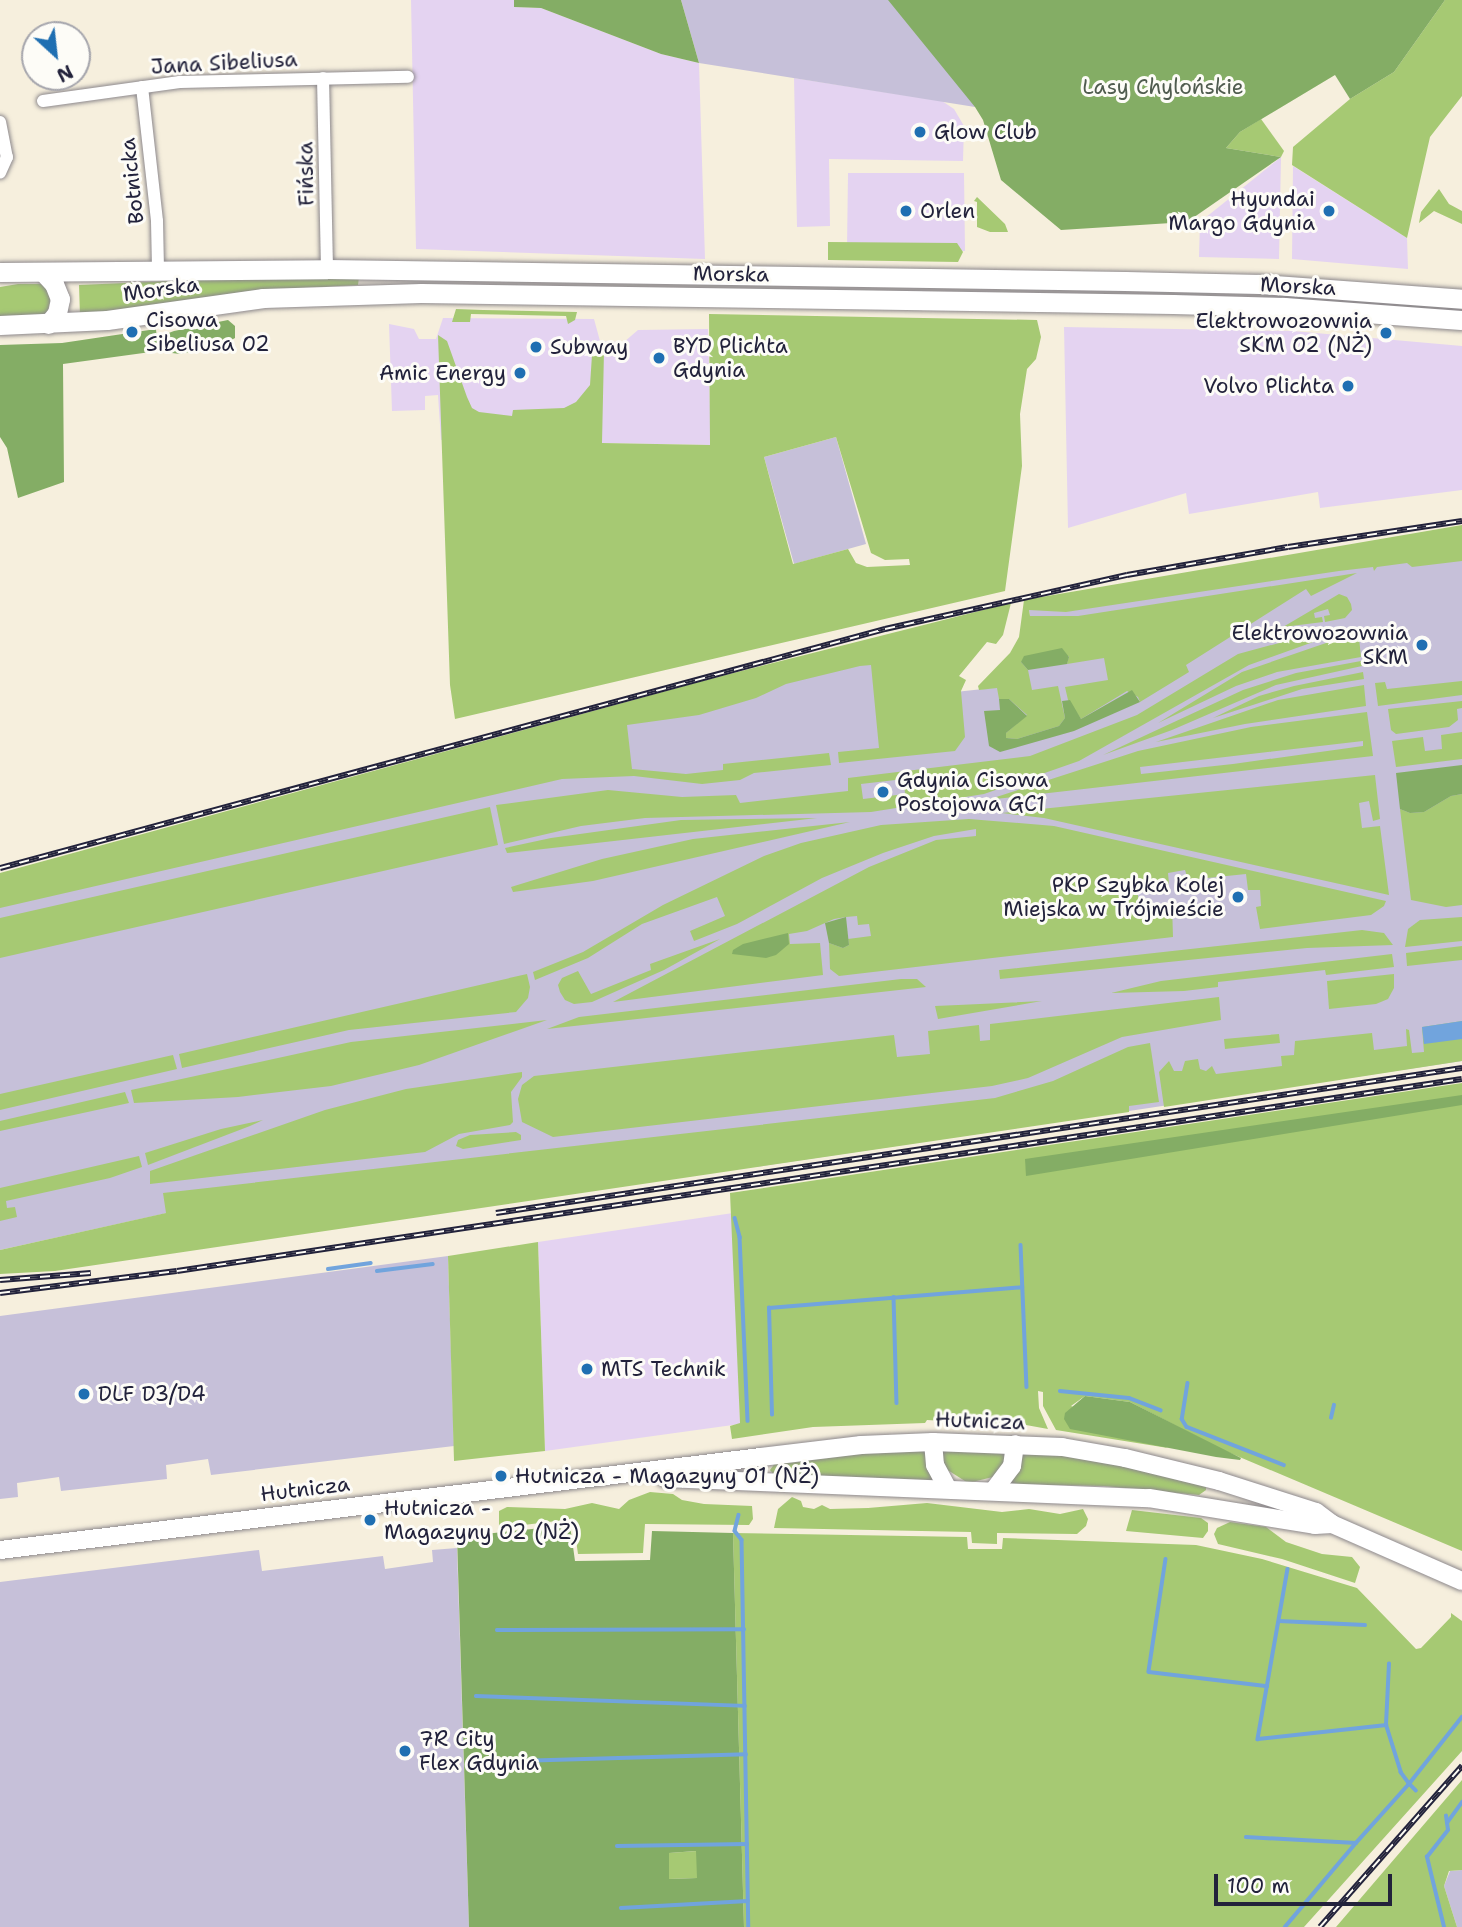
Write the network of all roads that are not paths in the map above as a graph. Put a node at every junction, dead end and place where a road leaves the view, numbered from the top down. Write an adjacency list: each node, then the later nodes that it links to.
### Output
1 (323, 78): 2 (street, Jana Sibeliusa); 3 (street, Jana Sibeliusa); 8 (street, Fińska)
2 (408, 78)
3 (142, 87): 4 (street, Jana Sibeliusa); 7 (street, Botnicka)
4 (43, 101)
5 (0, 122): 6 (street)
6 (0, 173)
7 (158, 270): 8 (main road, Morska); 9 (main road, Morska)
8 (327, 270): 11 (main road, Morska)
9 (43, 272): 10 (main road, Morska); 13 (main road)
10 (4, 274)
11 (1462, 299)
12 (1462, 320): 13 (main road, Morska)
13 (48, 324): 14 (main road, Morska)
14 (0, 325)
15 (933, 1442): 16 (main road, Hutnicza); 17 (main road, Hutnicza); 21 (main road)
16 (1015, 1444): 19 (main road, Hutnicza); 22 (main road)
17 (761, 1457): 18 (main road, Hutnicza); 20 (main road)
18 (616, 1476): 20 (main road, Hutnicza); 25 (main road, Hutnicza)
19 (1219, 1480): 23 (main road); 24 (main road, Hutnicza)
20 (763, 1481): 21 (main road, Hutnicza)
21 (948, 1489): 22 (main road, Hutnicza)
22 (994, 1490): 23 (main road, Hutnicza)
23 (1210, 1506): 24 (main road, Hutnicza)
24 (1332, 1524): 26 (main road, Hutnicza)
25 (0, 1550)
26 (1462, 1581)

